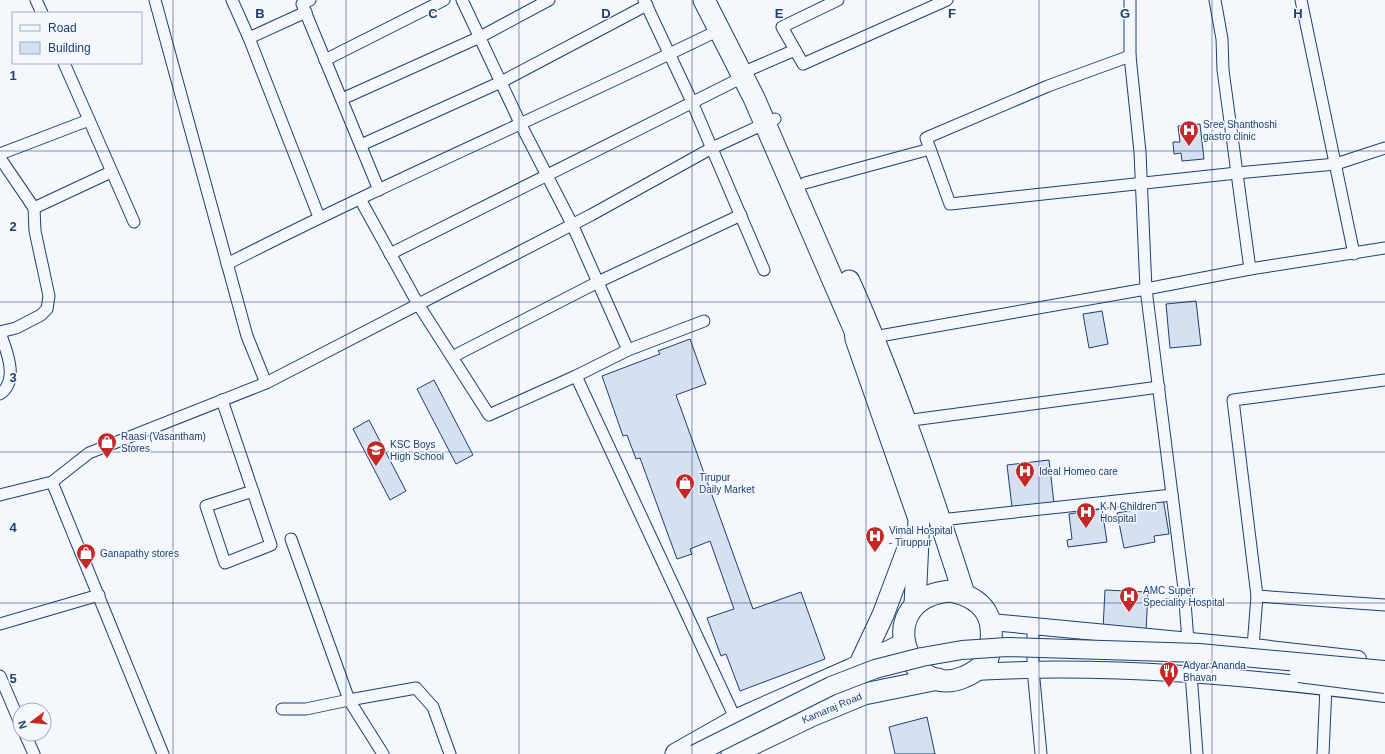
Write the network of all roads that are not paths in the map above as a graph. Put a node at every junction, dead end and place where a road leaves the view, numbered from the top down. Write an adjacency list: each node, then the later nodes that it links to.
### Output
1 (36, 0): 16 (street)
2 (155, 0): 55 (street)
3 (232, 0): 20 (street)
4 (310, 0): 17 (street)
5 (444, 0): 24 (street)
6 (462, 0): 19 (street)
7 (549, 0): 19 (street)
8 (704, 0): 18 (highway)
9 (715, 0): 26 (highway)
10 (838, 0): 21 (street)
11 (947, 0): 21 (street)
12 (1130, 0): 23 (street)
13 (1215, 0): 41 (street)
14 (1301, 0): 39 (street)
15 (646, 3): 22 (street); 27 (street)
16 (42, 12)
17 (306, 12): 20 (street); 24 (street)
18 (719, 30): 22 (street); 26 (highway)
19 (480, 37): 27 (street); 28 (street)
20 (249, 38): 49 (street)
21 (795, 50): 26 (street)
22 (668, 55): 29 (street); 32 (street)
23 (1130, 56): 36 (street); 44 (street)
24 (326, 60): 28 (street)
25 (64, 64): 30 (street)
26 (747, 73): 29 (street); 31 (highway)
27 (501, 82): 32 (street); 33 (street)
28 (342, 99): 33 (street)
29 (692, 102): 34 (street); 42 (street)
30 (89, 120): 37 (street); 40 (street)
31 (770, 121): 34 (street); 43 (highway); 63 (highway)
32 (520, 125): 42 (street); 45 (street)
33 (361, 145): 45 (street)
34 (712, 148): 48 (street); 51 (street)
35 (1385, 148): 39 (street)
36 (930, 149): 43 (street); 44 (street)
37 (0, 154)
38 (0, 158): 47 (street)
39 (1336, 164): 41 (street); 54 (street)
40 (111, 172): 47 (street); 50 (street)
41 (1237, 173): 44 (street); 56 (street)
42 (546, 175): 51 (street); 53 (street)
43 (805, 183): 63 (highway)
44 (1141, 184): 59 (street)
45 (379, 190): 46 (street)
46 (360, 199): 49 (street); 53 (street)
47 (34, 208): 62 (street)
48 (741, 214): 57 (street); 58 (street)
49 (319, 217): 55 (street)
50 (134, 222)
51 (572, 224): 58 (street); 60 (street)
52 (1385, 248): 54 (street)
53 (390, 254): 60 (street)
54 (1354, 254): 56 (street)
55 (227, 264): 68 (street)
56 (1250, 269): 59 (street)
57 (764, 270)
58 (598, 282): 64 (street); 65 (street)
59 (1146, 289): 63 (street); 69 (street)
60 (418, 304): 65 (street); 68 (street)
61 (704, 321): 64 (street)
62 (0, 332): 70 (street)
63 (865, 338): 72 (highway); 77 (highway)
64 (628, 350): 66 (street)
65 (452, 357): 66 (street)
66 (576, 376): 106 (street)
67 (1385, 380): 82 (street)
68 (266, 383): 71 (street)
69 (1159, 387): 72 (street); 76 (street)
70 (0, 394)
71 (222, 400): 73 (street); 74 (street)
72 (905, 421): 78 (highway)
73 (52, 482): 75 (street); 81 (street)
74 (252, 491): 74 (street)
75 (0, 495)
76 (1172, 495): 78 (street); 88 (street)
77 (919, 519): 83 (highway); 92 (highway)
78 (940, 520): 80 (highway)
79 (291, 539): 103 (street)
80 (964, 594): 83 (highway); 85 (highway)
81 (98, 595): 86 (street); 109 (street)
82 (1257, 596): 84 (street); 90 (street)
83 (915, 605): 89 (highway)
84 (1385, 605)
85 (991, 622): 87 (street); 95 (highway)
86 (0, 624)
87 (1033, 626): 88 (street); 93 (street)
88 (1188, 641): 90 (street)
89 (904, 644): 92 (highway); 98 (highway)
90 (1253, 646): 91 (street)
91 (1385, 662)
92 (859, 666): 101 (highway); 106 (highway)
93 (1032, 669): 95 (street); 96 (street); 116 (street)
94 (1385, 670): 113 (main road, bridge)
95 (974, 672): 98 (highway)
96 (1191, 673): 100 (street); 117 (street)
97 (0, 676): 104 (street)
98 (938, 679): 101 (highway, Kamaraj Road)
99 (1385, 684): 114 (main road, bridge)
100 (1326, 687): 102 (street); 118 (street)
101 (864, 694): 115 (highway, Kamaraj Road)
102 (1385, 694)
103 (349, 700): 105 (street); 110 (street); 111 (street)
104 (12, 704)
105 (282, 709)
106 (736, 720): 112 (highway)
107 (29, 742): 108 (street)
108 (34, 754)
109 (163, 754)
110 (383, 754)
111 (450, 754)
112 (676, 754)
113 (695, 754)
114 (714, 754)
115 (732, 754)
116 (1041, 754)
117 (1197, 754)
118 (1323, 754)

